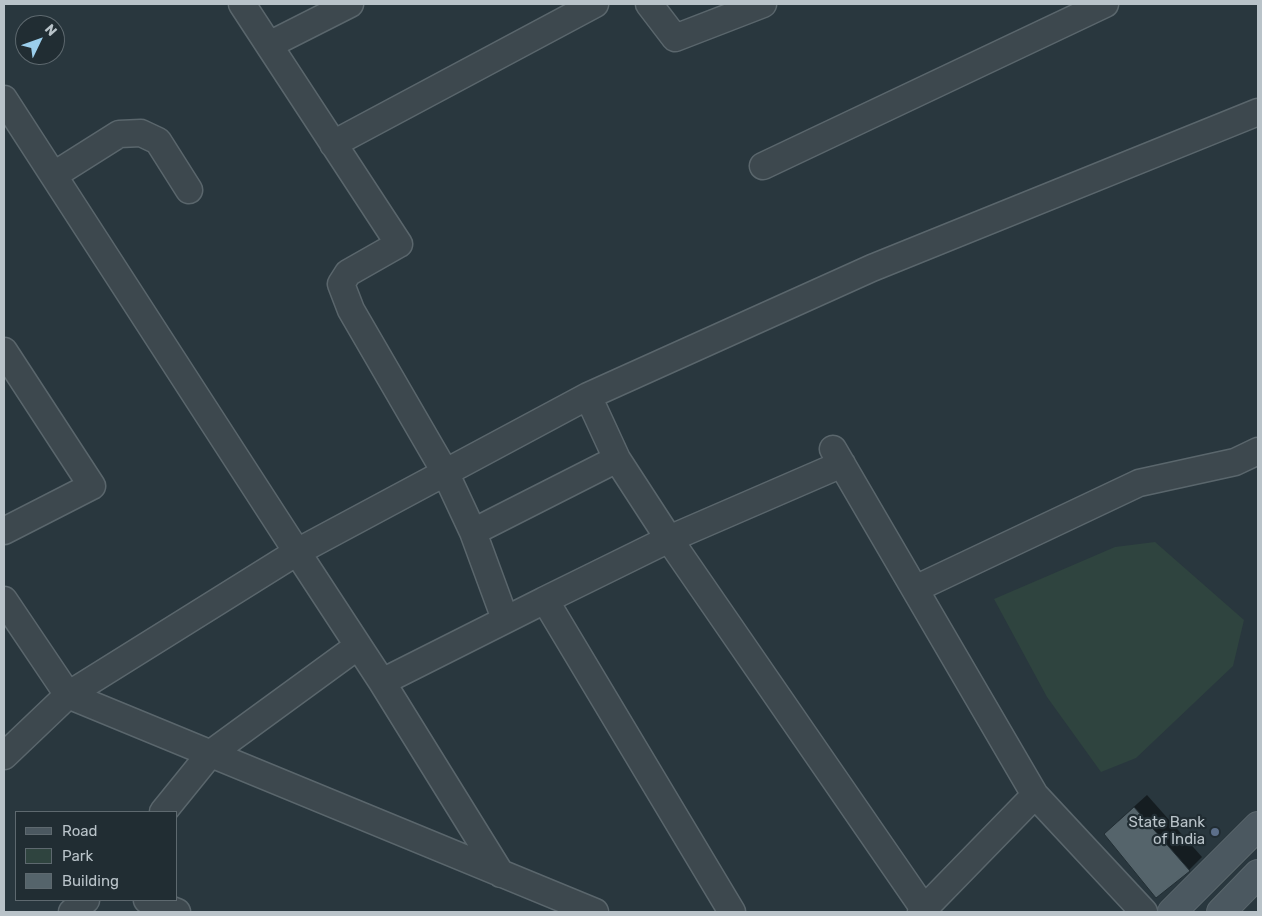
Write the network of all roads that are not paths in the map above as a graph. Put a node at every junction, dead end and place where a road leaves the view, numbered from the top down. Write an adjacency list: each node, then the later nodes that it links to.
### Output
1 (242, 4): 7 (street)
2 (350, 4): 7 (street)
3 (595, 4): 10 (street)
4 (649, 4): 5 (street)
5 (763, 4)
6 (1105, 4): 11 (street)
7 (269, 45): 10 (street)
8 (4, 99): 12 (street)
9 (1258, 112): 15 (street)
10 (333, 144): 18 (street)
11 (763, 166)
12 (54, 175): 13 (street); 22 (street)
13 (189, 190)
14 (4, 351): 19 (street)
15 (588, 396): 17 (street); 18 (street)
16 (1258, 451): 23 (street)
17 (617, 458): 20 (street); 21 (street)
18 (444, 472): 20 (street); 22 (street)
19 (4, 531)
20 (473, 532): 26 (street)
21 (669, 539): 23 (street); 25 (street); 39 (street)
22 (296, 552): 27 (street); 29 (street)
23 (915, 589): 32 (street)
24 (4, 600): 29 (street)
25 (545, 600): 26 (street); 43 (street)
26 (505, 619): 28 (street)
27 (358, 646): 28 (street); 30 (street)
28 (382, 682): 35 (street)
29 (68, 695): 30 (street); 31 (street)
30 (210, 754): 33 (street); 35 (street)
31 (4, 756)
32 (1035, 795): 39 (street); 44 (street)
33 (164, 811)
34 (1258, 826): 45 (main road)
35 (501, 874): 42 (street)
36 (1258, 874): 46 (main road)
37 (85, 901): 40 (street)
38 (150, 901): 41 (street)
39 (923, 911)
40 (72, 912)
41 (177, 912)
42 (595, 912)
43 (732, 912)
44 (1144, 912)
45 (1172, 912)
46 (1221, 912)

